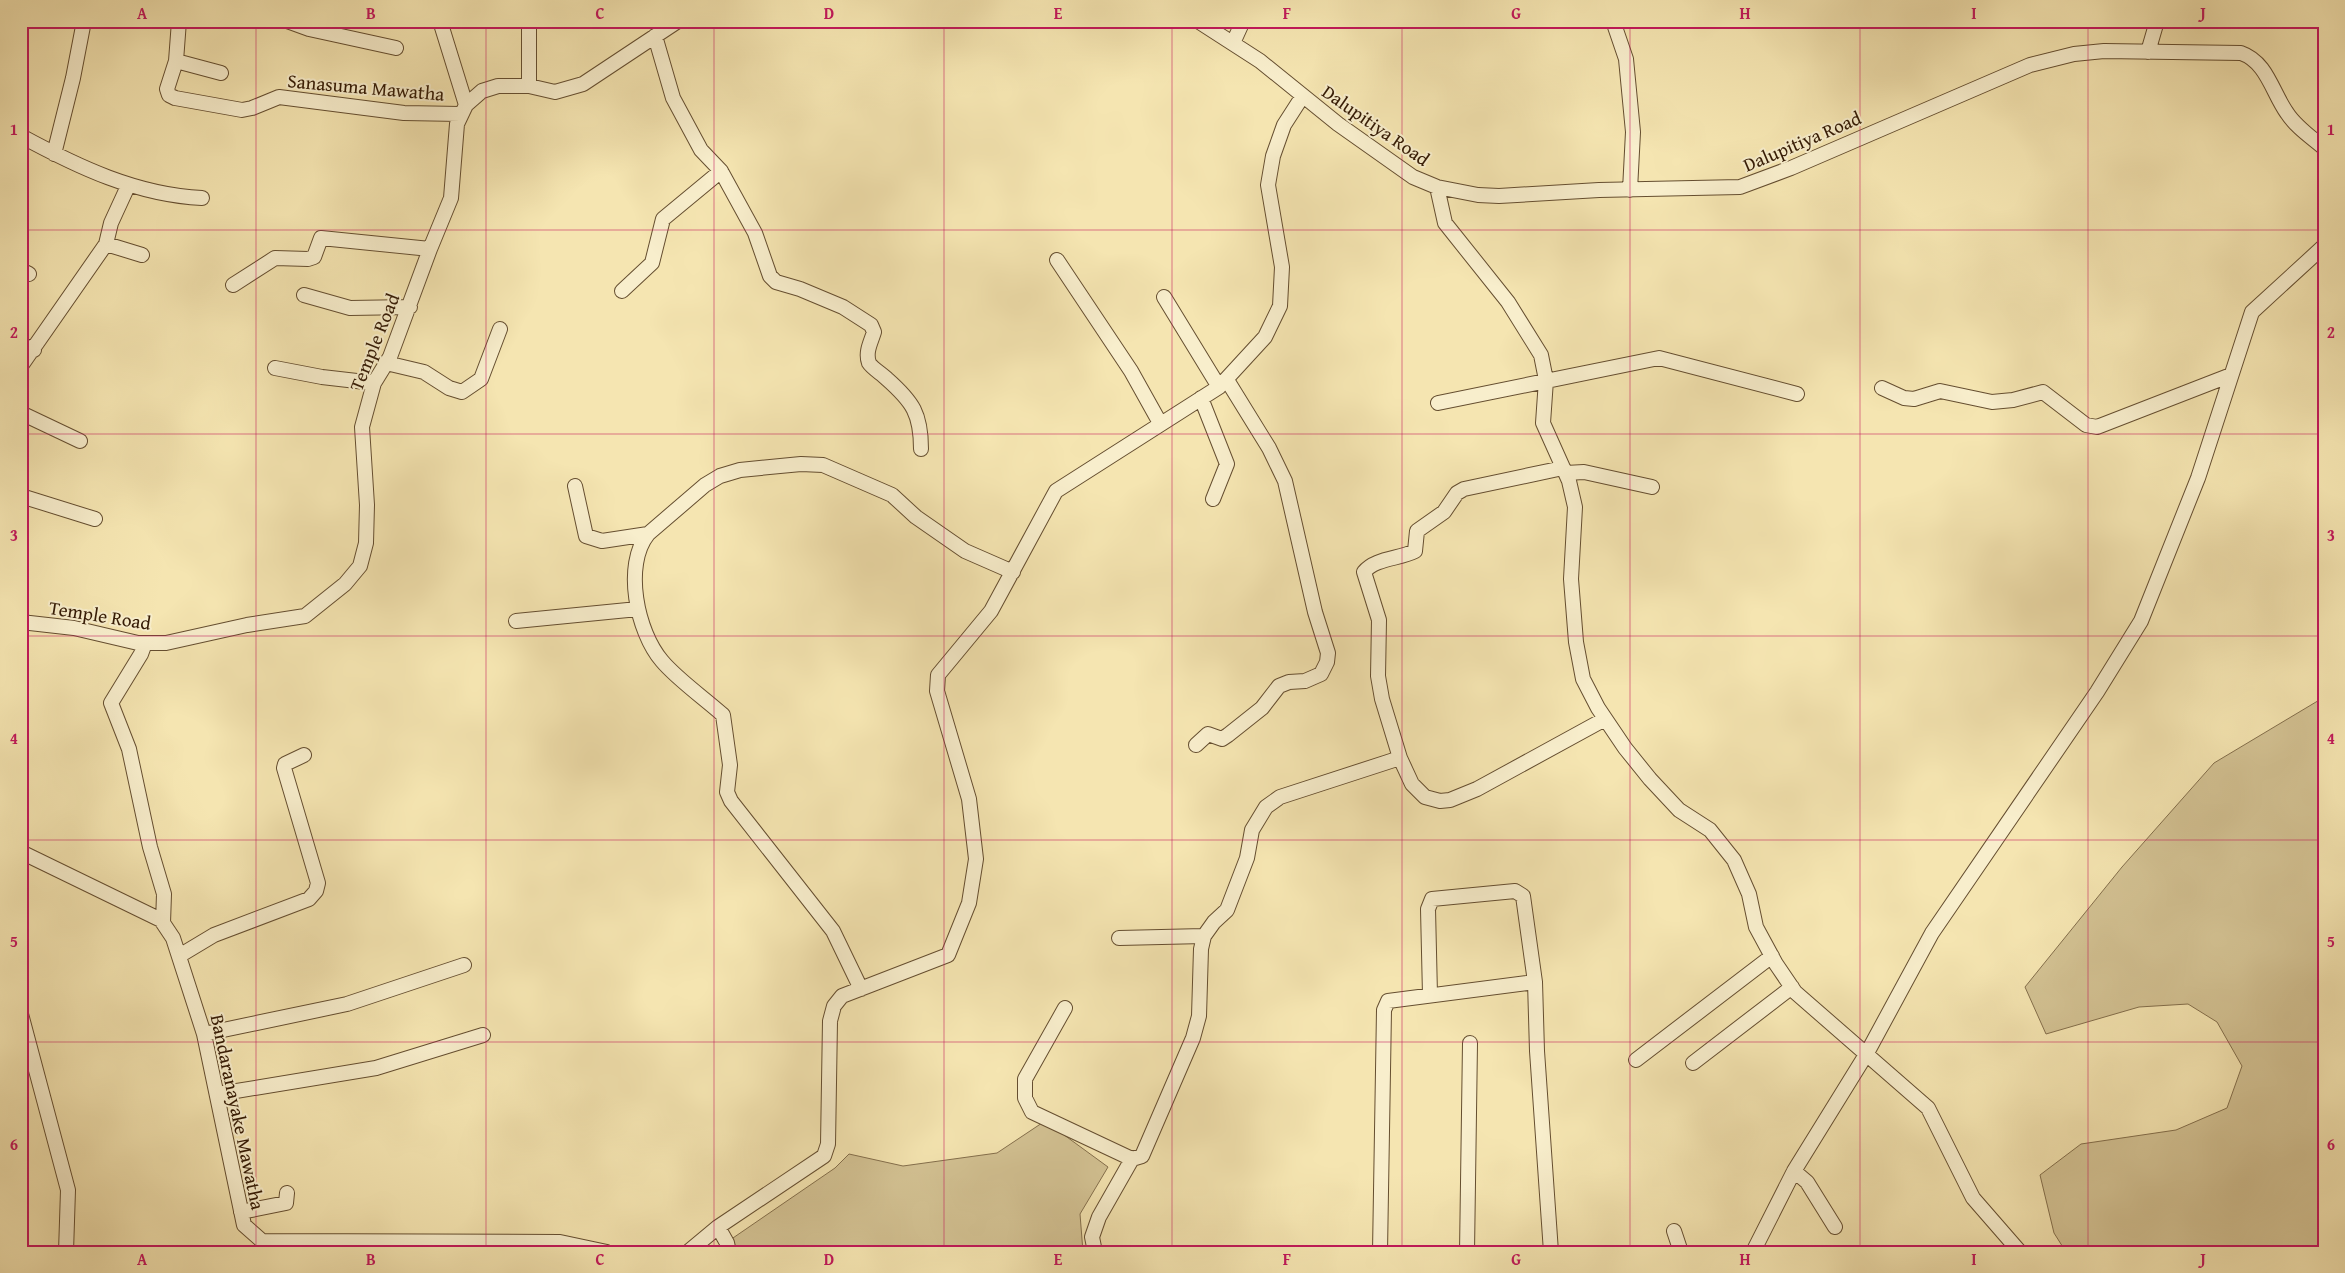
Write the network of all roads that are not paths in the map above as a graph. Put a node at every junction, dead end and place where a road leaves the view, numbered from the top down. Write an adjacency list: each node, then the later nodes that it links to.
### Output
1 (84, 21): 22 (street)
2 (179, 21): 15 (street, Sanasuma Mawatha)
3 (287, 21): 13 (street)
4 (440, 21): 19 (street)
5 (530, 21): 17 (street)
6 (678, 21): 11 (street)
7 (1198, 21): 12 (street, Dalupitiya Road)
8 (1243, 21): 12 (street)
9 (1612, 21): 26 (street)
10 (2157, 21): 14 (street)
11 (655, 36): 17 (street); 23 (street)
12 (1233, 44): 18 (street, Dalupitiya Road)
13 (396, 48)
14 (2148, 52): 21 (street, Dalupitiya Road); 26 (street, Dalupitiya Road)
15 (176, 61): 16 (street); 19 (street, Sanasuma Mawatha)
16 (221, 73)
17 (529, 86): 19 (street)
18 (1302, 97): 25 (street, Dalupitiya Road); 46 (street)
19 (463, 110): 30 (street, Temple Road)
20 (21, 136): 22 (street)
21 (2324, 148)
22 (54, 154): 24 (street)
23 (721, 171): 34 (street); 54 (street)
24 (128, 186): 27 (street); 28 (street)
25 (1437, 187): 26 (street, Dalupitiya Road); 44 (street)
26 (1630, 190)
27 (202, 198)
28 (106, 244): 31 (street); 39 (street)
29 (2324, 246): 43 (street)
30 (430, 249): 33 (street); 37 (street, Temple Road)
31 (142, 255)
32 (1057, 260): 52 (street)
33 (234, 285)
34 (622, 291)
35 (304, 295): 37 (street)
36 (1164, 296): 46 (street)
37 (410, 307): 40 (street, Temple Road)
38 (500, 330): 40 (street)
39 (28, 347): 41 (street)
40 (386, 363): 45 (street, Temple Road)
41 (21, 366)
42 (275, 368): 45 (street)
43 (2231, 375): 47 (street); 87 (street)
44 (1546, 380): 48 (street); 50 (street); 55 (street)
45 (374, 383): 66 (street, Temple Road)
46 (1223, 384): 49 (street); 68 (street)
47 (1882, 388)
48 (1797, 394)
49 (1201, 398): 52 (street); 59 (street)
50 (1438, 403)
51 (21, 412): 53 (street)
52 (1160, 423): 62 (street)
53 (80, 441)
54 (921, 449)
55 (1564, 470): 57 (street); 67 (street); 70 (street)
56 (575, 486): 61 (street)
57 (1652, 486)
58 (21, 496): 60 (street)
59 (1213, 499)
60 (94, 519)
61 (648, 534): 62 (street); 63 (street)
62 (1013, 572): 80 (street)
63 (638, 609): 64 (street); 80 (street)
64 (516, 621)
65 (21, 622): 66 (street, Temple Road)
66 (145, 643): 72 (street)
67 (1605, 719): 70 (street); 76 (street)
68 (1196, 745)
69 (304, 756): 75 (street)
70 (1400, 758): 73 (street)
71 (21, 852): 72 (street, Bandaranayake Mawatha)
72 (163, 923): 75 (street, Bandaranayake Mawatha)
73 (1204, 936): 74 (street); 91 (street)
74 (1119, 938)
75 (179, 956): 84 (street, Bandaranayake Mawatha)
76 (1772, 956): 79 (street); 88 (street)
77 (464, 965): 84 (street)
78 (1535, 982): 81 (street); 81 (street); 105 (street)
79 (1792, 987): 87 (street); 89 (street)
80 (861, 989): 95 (street)
81 (1430, 996): 103 (street)
82 (1065, 1008): 91 (street)
83 (21, 1014): 98 (street)
84 (204, 1034): 90 (street, Bandaranayake Mawatha)
85 (483, 1035): 90 (street)
86 (1470, 1043): 104 (street)
87 (1867, 1053): 92 (street); 108 (street)
88 (1636, 1060)
89 (1693, 1064)
90 (218, 1094): 94 (street, Bandaranayake Mawatha)
91 (1132, 1159): 102 (street)
92 (1794, 1171): 96 (street); 107 (street)
93 (287, 1193): 94 (street)
94 (241, 1212): 99 (street, Bandaranayake Mawatha)
95 (718, 1227): 100 (street); 101 (street)
96 (1835, 1227)
97 (1674, 1231): 106 (street)
98 (66, 1252)
99 (607, 1252)
100 (688, 1252)
101 (729, 1252)
102 (1095, 1252)
103 (1380, 1252)
104 (1467, 1252)
105 (1551, 1252)
106 (1681, 1252)
107 (1753, 1252)
108 (2020, 1252)

